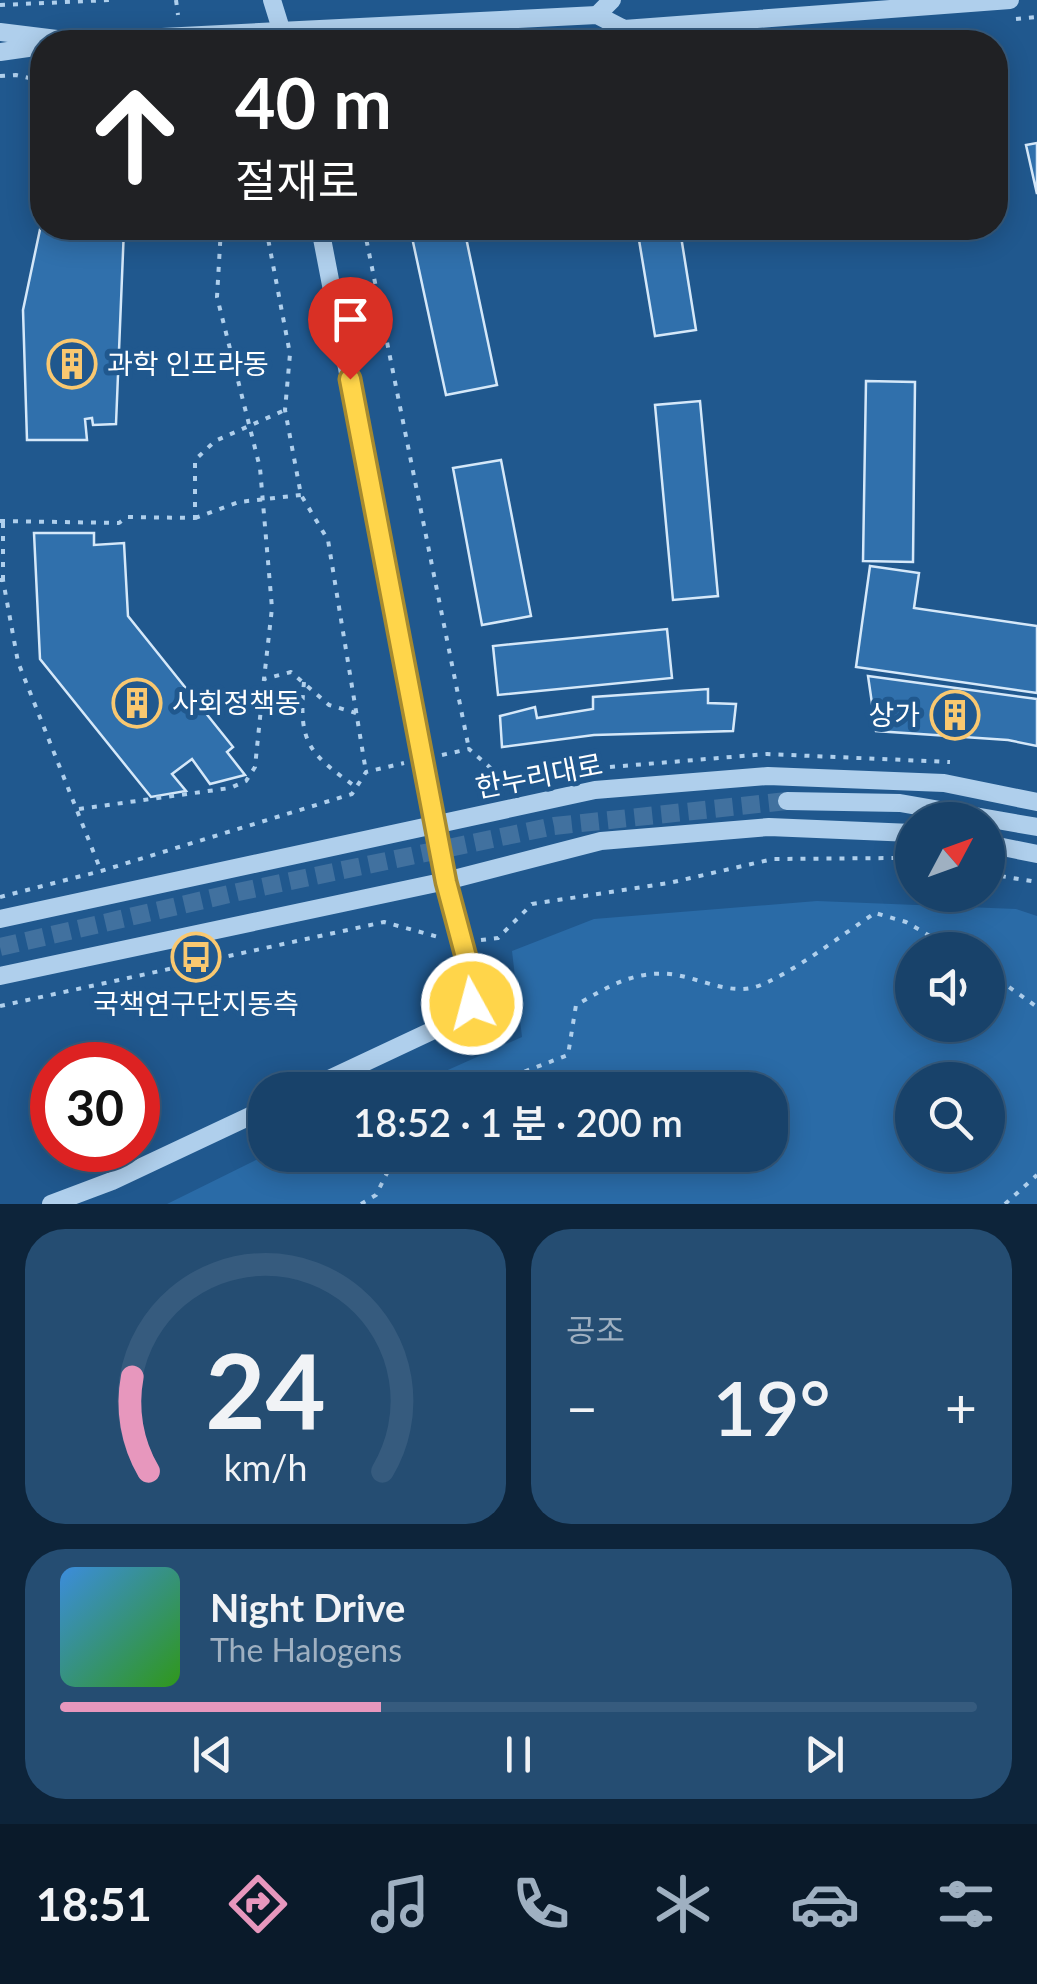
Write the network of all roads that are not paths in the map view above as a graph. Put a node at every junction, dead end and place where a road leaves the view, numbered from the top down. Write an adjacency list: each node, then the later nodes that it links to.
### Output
1 (272, 0): 5 (street)
2 (612, 0): 4 (street)
3 (1010, 0): 4 (street)
4 (597, 15): 6 (street)
5 (281, 30)
6 (393, 30)
7 (0, 32): 8 (street)
8 (30, 36)
9 (30, 48): 10 (street)
10 (0, 52)
11 (322, 240): 14 (street)
12 (787, 802): 15 (street)
13 (1037, 802): 14 (street, 한누리대로)
14 (435, 826): 19 (street); 20 (street, 한누리대로)
15 (1037, 827)
16 (895, 833): 19 (street)
17 (1005, 847): 18 (street)
18 (1037, 854)
19 (446, 882): 21 (street); 22 (street)
20 (0, 920)
21 (0, 976)
22 (344, 1072)
23 (248, 1117): 24 (street)
24 (51, 1204)

